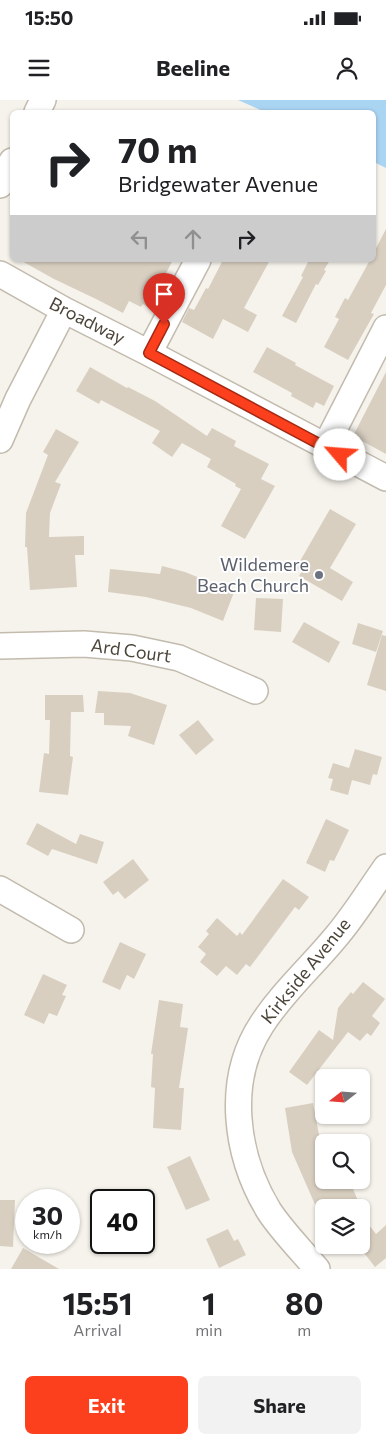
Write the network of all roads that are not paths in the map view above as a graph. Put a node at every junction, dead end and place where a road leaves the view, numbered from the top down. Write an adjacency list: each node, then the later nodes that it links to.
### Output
1 (10, 164): 2 (street)
2 (0, 185)
3 (197, 262): 7 (street)
4 (0, 274): 5 (street, Broadway)
5 (64, 310): 7 (street, Broadway); 8 (street)
6 (386, 328): 9 (street)
7 (149, 353): 9 (street, Broadway)
8 (0, 440)
9 (325, 447): 10 (street, Broadway)
10 (386, 478)
11 (0, 646): 12 (street, Ard Court)
12 (255, 692)
13 (386, 867): 16 (street, Kirkside Avenue)
14 (0, 889): 15 (street)
15 (70, 930)
16 (317, 1269)

